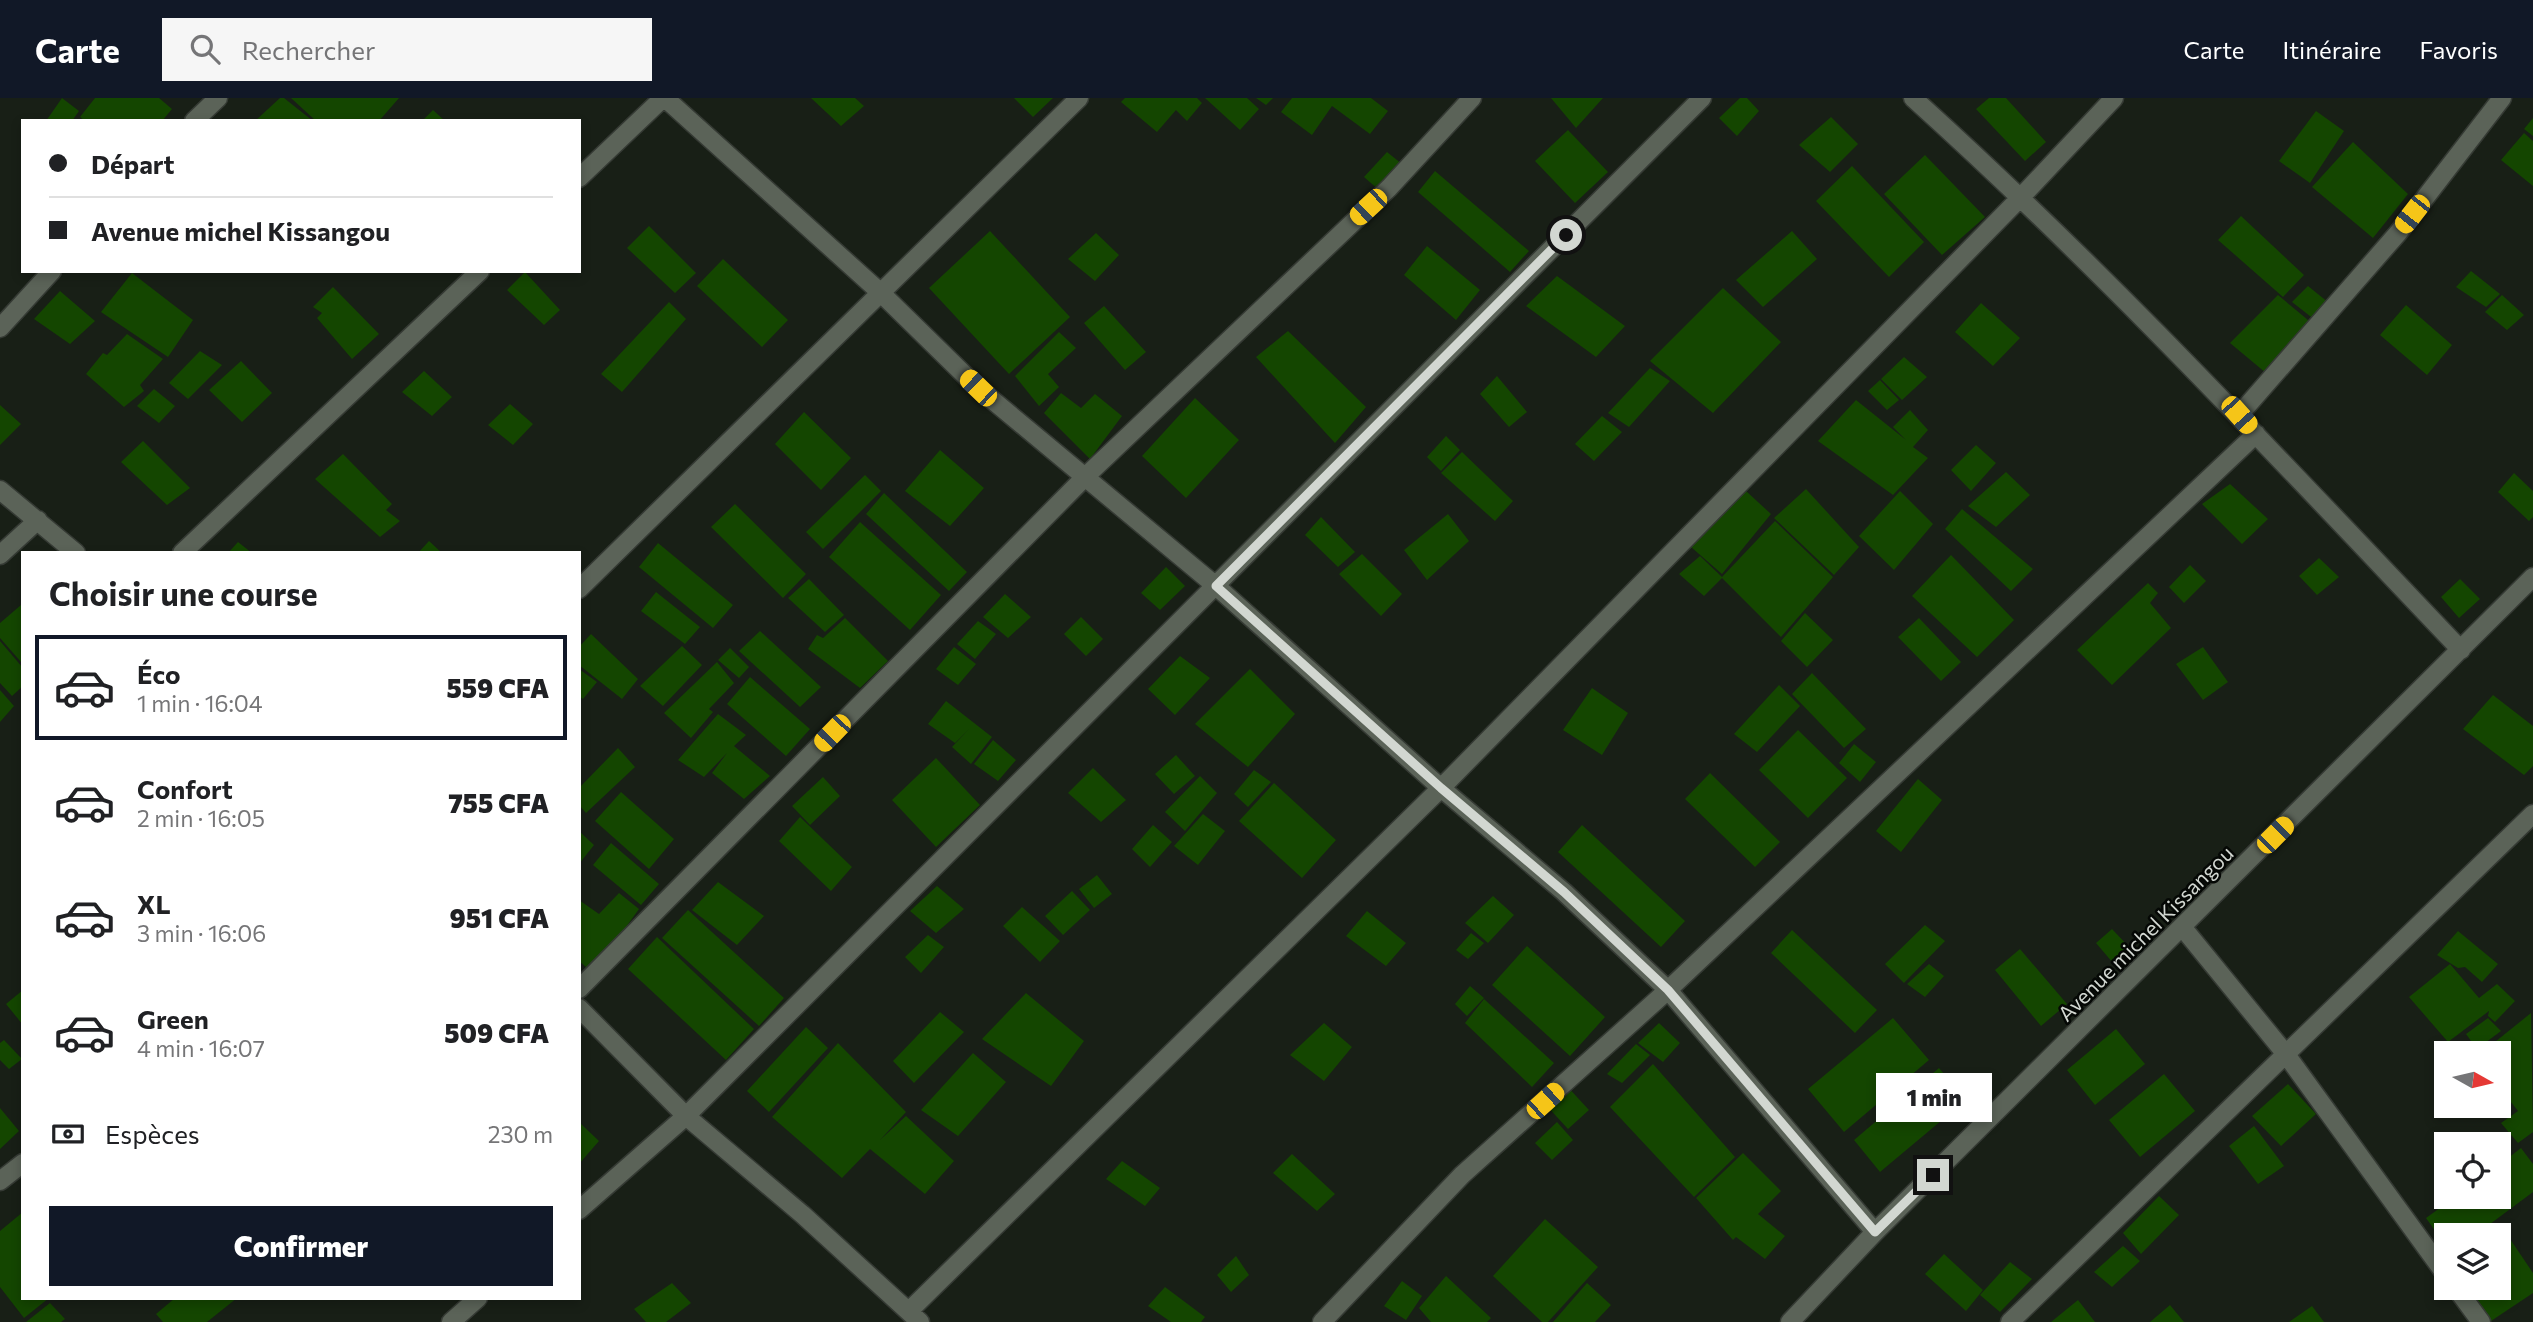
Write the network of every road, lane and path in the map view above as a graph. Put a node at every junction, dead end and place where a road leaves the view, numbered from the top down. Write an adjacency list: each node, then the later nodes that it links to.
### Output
1 (218, 98): 9 (street)
2 (664, 98): 10 (street); 14 (street)
3 (1079, 98): 14 (street)
4 (1472, 98): 18 (street)
5 (1702, 98): 25 (street)
6 (1913, 98): 11 (street)
7 (2114, 98): 11 (street)
8 (2502, 98): 16 (street)
9 (196, 119)
10 (581, 176)
11 (2022, 196): 16 (street); 28 (street)
12 (50, 273): 15 (street)
13 (478, 273): 22 (street)
14 (881, 293): 18 (street); 26 (street)
15 (0, 328)
16 (2239, 415): 17 (street)
17 (2256, 434): 27 (street); 32 (street)
18 (1086, 476): 25 (street); 31 (street)
19 (0, 490): 20 (street)
20 (38, 520): 21 (street); 23 (street)
21 (74, 551)
22 (184, 551)
23 (0, 555)
24 (2533, 577): 27 (street, Avenue michel Kissangou)
25 (1216, 586): 28 (street); 35 (street)
26 (581, 587)
27 (2461, 650): 30 (street, Avenue michel Kissangou)
28 (1441, 788): 32 (street); 43 (street)
29 (2533, 814): 34 (street)
30 (2183, 928): 34 (street); 39 (street, Avenue michel Kissangou)
31 (581, 987)
32 (1668, 990): 39 (street); 45 (street)
33 (581, 1010): 35 (street)
34 (2285, 1053): 40 (street); 47 (street)
35 (686, 1116): 38 (street); 43 (street)
36 (21, 1165): 37 (street)
37 (0, 1181)
38 (581, 1208)
39 (1875, 1232): 46 (street, Avenue michel Kissangou)
40 (2434, 1258)
41 (476, 1300): 44 (street)
42 (2465, 1300): 48 (street)
43 (914, 1317)
44 (451, 1322)
45 (1322, 1322)
46 (1790, 1322)
47 (2010, 1322)
48 (2481, 1322)

